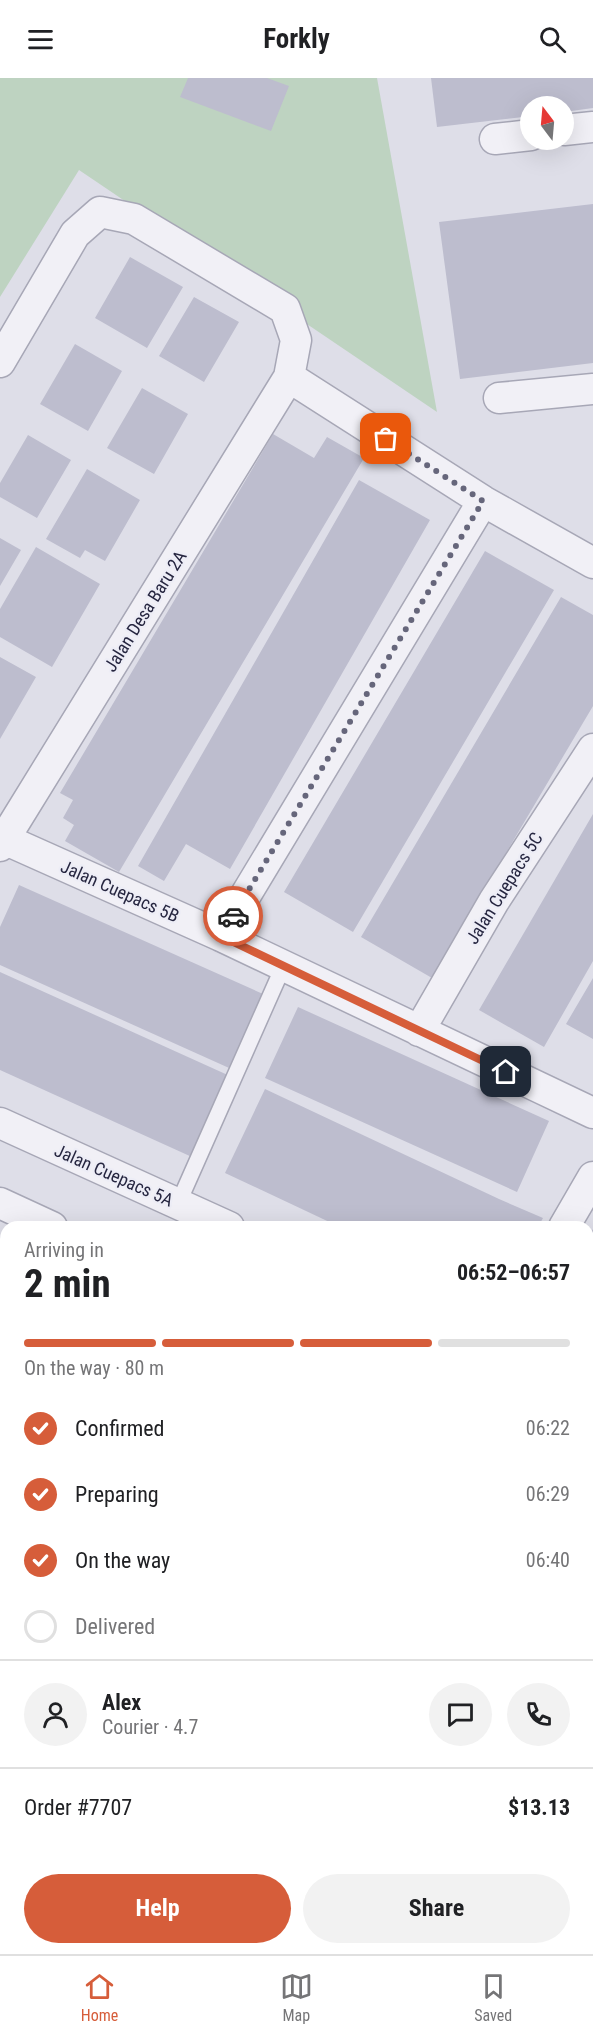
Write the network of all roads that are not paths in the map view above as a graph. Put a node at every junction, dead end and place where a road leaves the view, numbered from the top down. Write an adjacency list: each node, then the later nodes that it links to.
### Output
1 (593, 127): 2 (street)
2 (574, 129)
3 (520, 136): 4 (street)
4 (495, 139)
5 (0, 362): 6 (street)
6 (289, 377): 9 (street); 12 (street, Jalan Desa Baru 2A)
7 (593, 389): 8 (street)
8 (499, 398)
9 (483, 501): 10 (street); 13 (street)
10 (593, 562)
11 (593, 749): 15 (street, Jalan Cuepacs 5C)
12 (2, 842): 13 (street, Jalan Cuepacs 5B)
13 (221, 936): 14 (street, Jalan Cuepacs 5B)
14 (283, 967): 15 (street, Jalan Cuepacs 5B); 20 (lane)
15 (419, 1031): 16 (street, Jalan Cuepacs 5B)
16 (593, 1113)
17 (0, 1123): 20 (street, Jalan Cuepacs 5A)
18 (593, 1177): 23 (street)
19 (0, 1203): 21 (street)
20 (178, 1204): 22 (street, Jalan Cuepacs 5A)
21 (39, 1221)
22 (216, 1221)
23 (567, 1221)

